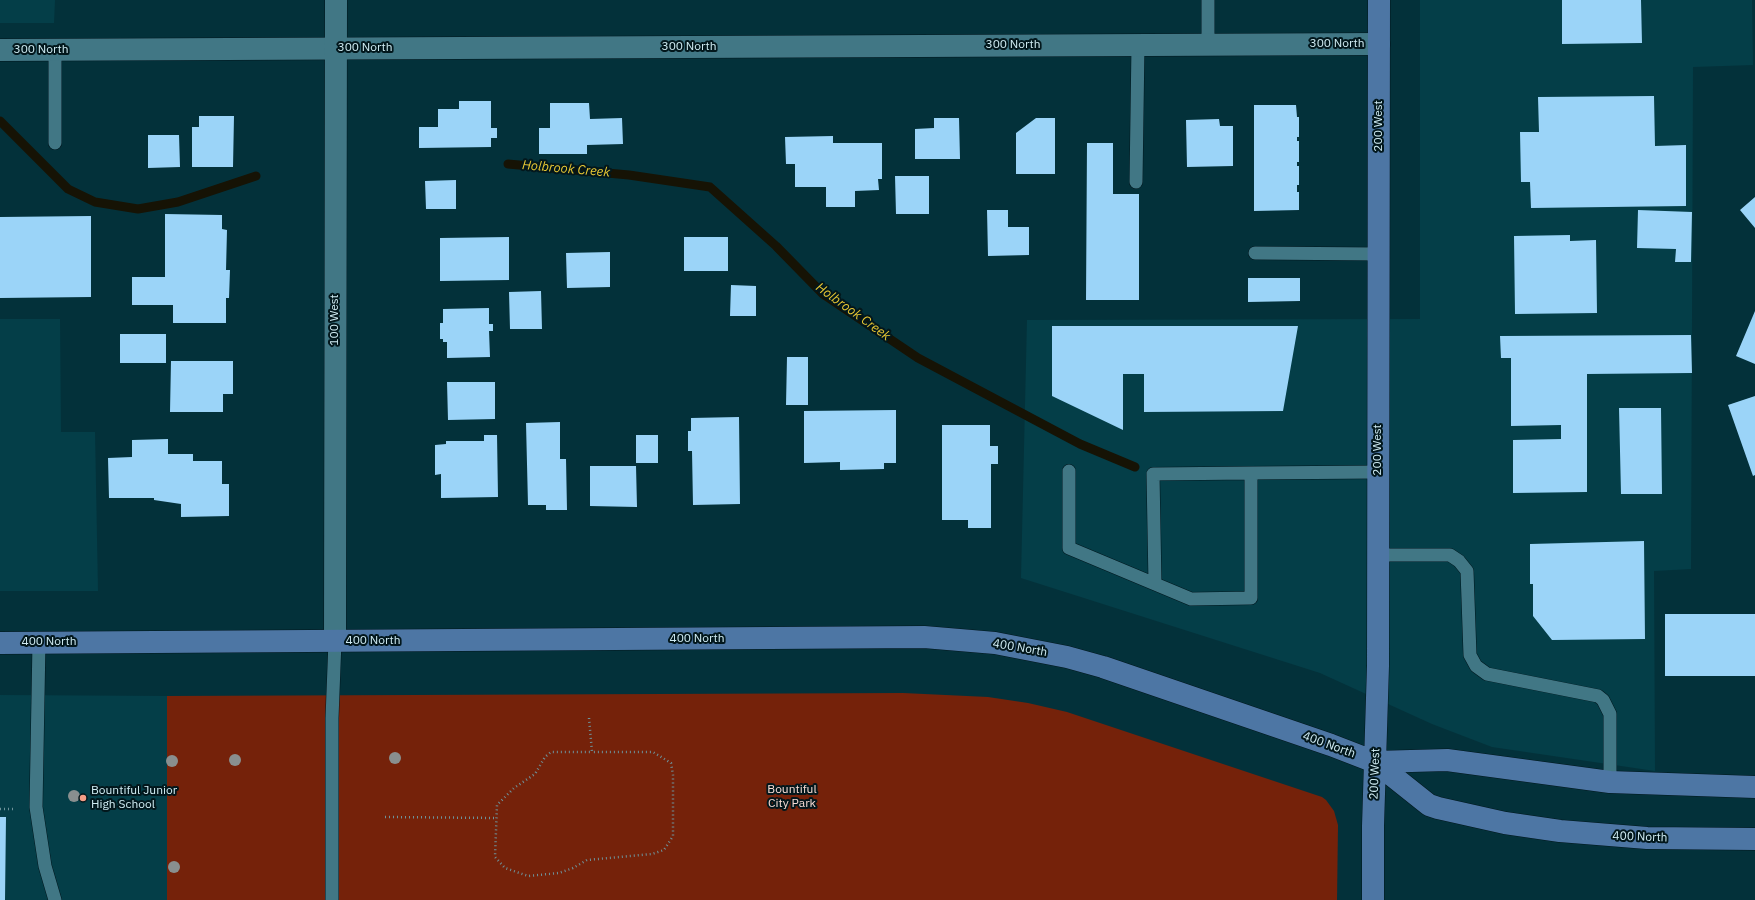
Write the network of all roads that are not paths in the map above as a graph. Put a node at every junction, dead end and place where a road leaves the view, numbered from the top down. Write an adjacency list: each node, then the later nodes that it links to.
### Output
1 (336, 0): 7 (street, 100 West)
2 (1208, 0): 4 (lane)
3 (1379, 0): 5 (main road, 200 West)
4 (1208, 44): 5 (street, 300 North); 6 (street, 300 North)
5 (1379, 44): 13 (main road, 200 West)
6 (1138, 45): 7 (street, 300 North); 11 (lane)
7 (336, 48): 9 (street, 300 North); 19 (street, 100 West)
8 (0, 50): 9 (street, 300 North)
9 (55, 50): 10 (lane)
10 (55, 142)
11 (1136, 182)
12 (1255, 253): 13 (lane)
13 (1378, 254): 15 (main road, 200 West)
14 (1069, 471): 18 (lane)
15 (1378, 472): 16 (lane); 17 (main road, 200 West)
16 (1251, 473): 18 (lane); 18 (lane)
17 (1378, 555): 22 (main road, 200 West); 23 (lane)
18 (1155, 584)
19 (335, 641): 20 (main road, 400 North); 22 (main road, 400 North); 27 (lane)
20 (39, 642): 21 (main road, 400 North); 26 (lane)
21 (0, 643)
22 (1375, 762): 23 (main road, 400 North); 25 (main road, 400 North); 28 (main road, 200 West)
23 (1610, 782): 24 (main road, 400 North)
24 (1755, 787)
25 (1755, 839)
26 (55, 900)
27 (332, 900)
28 (1373, 900)

